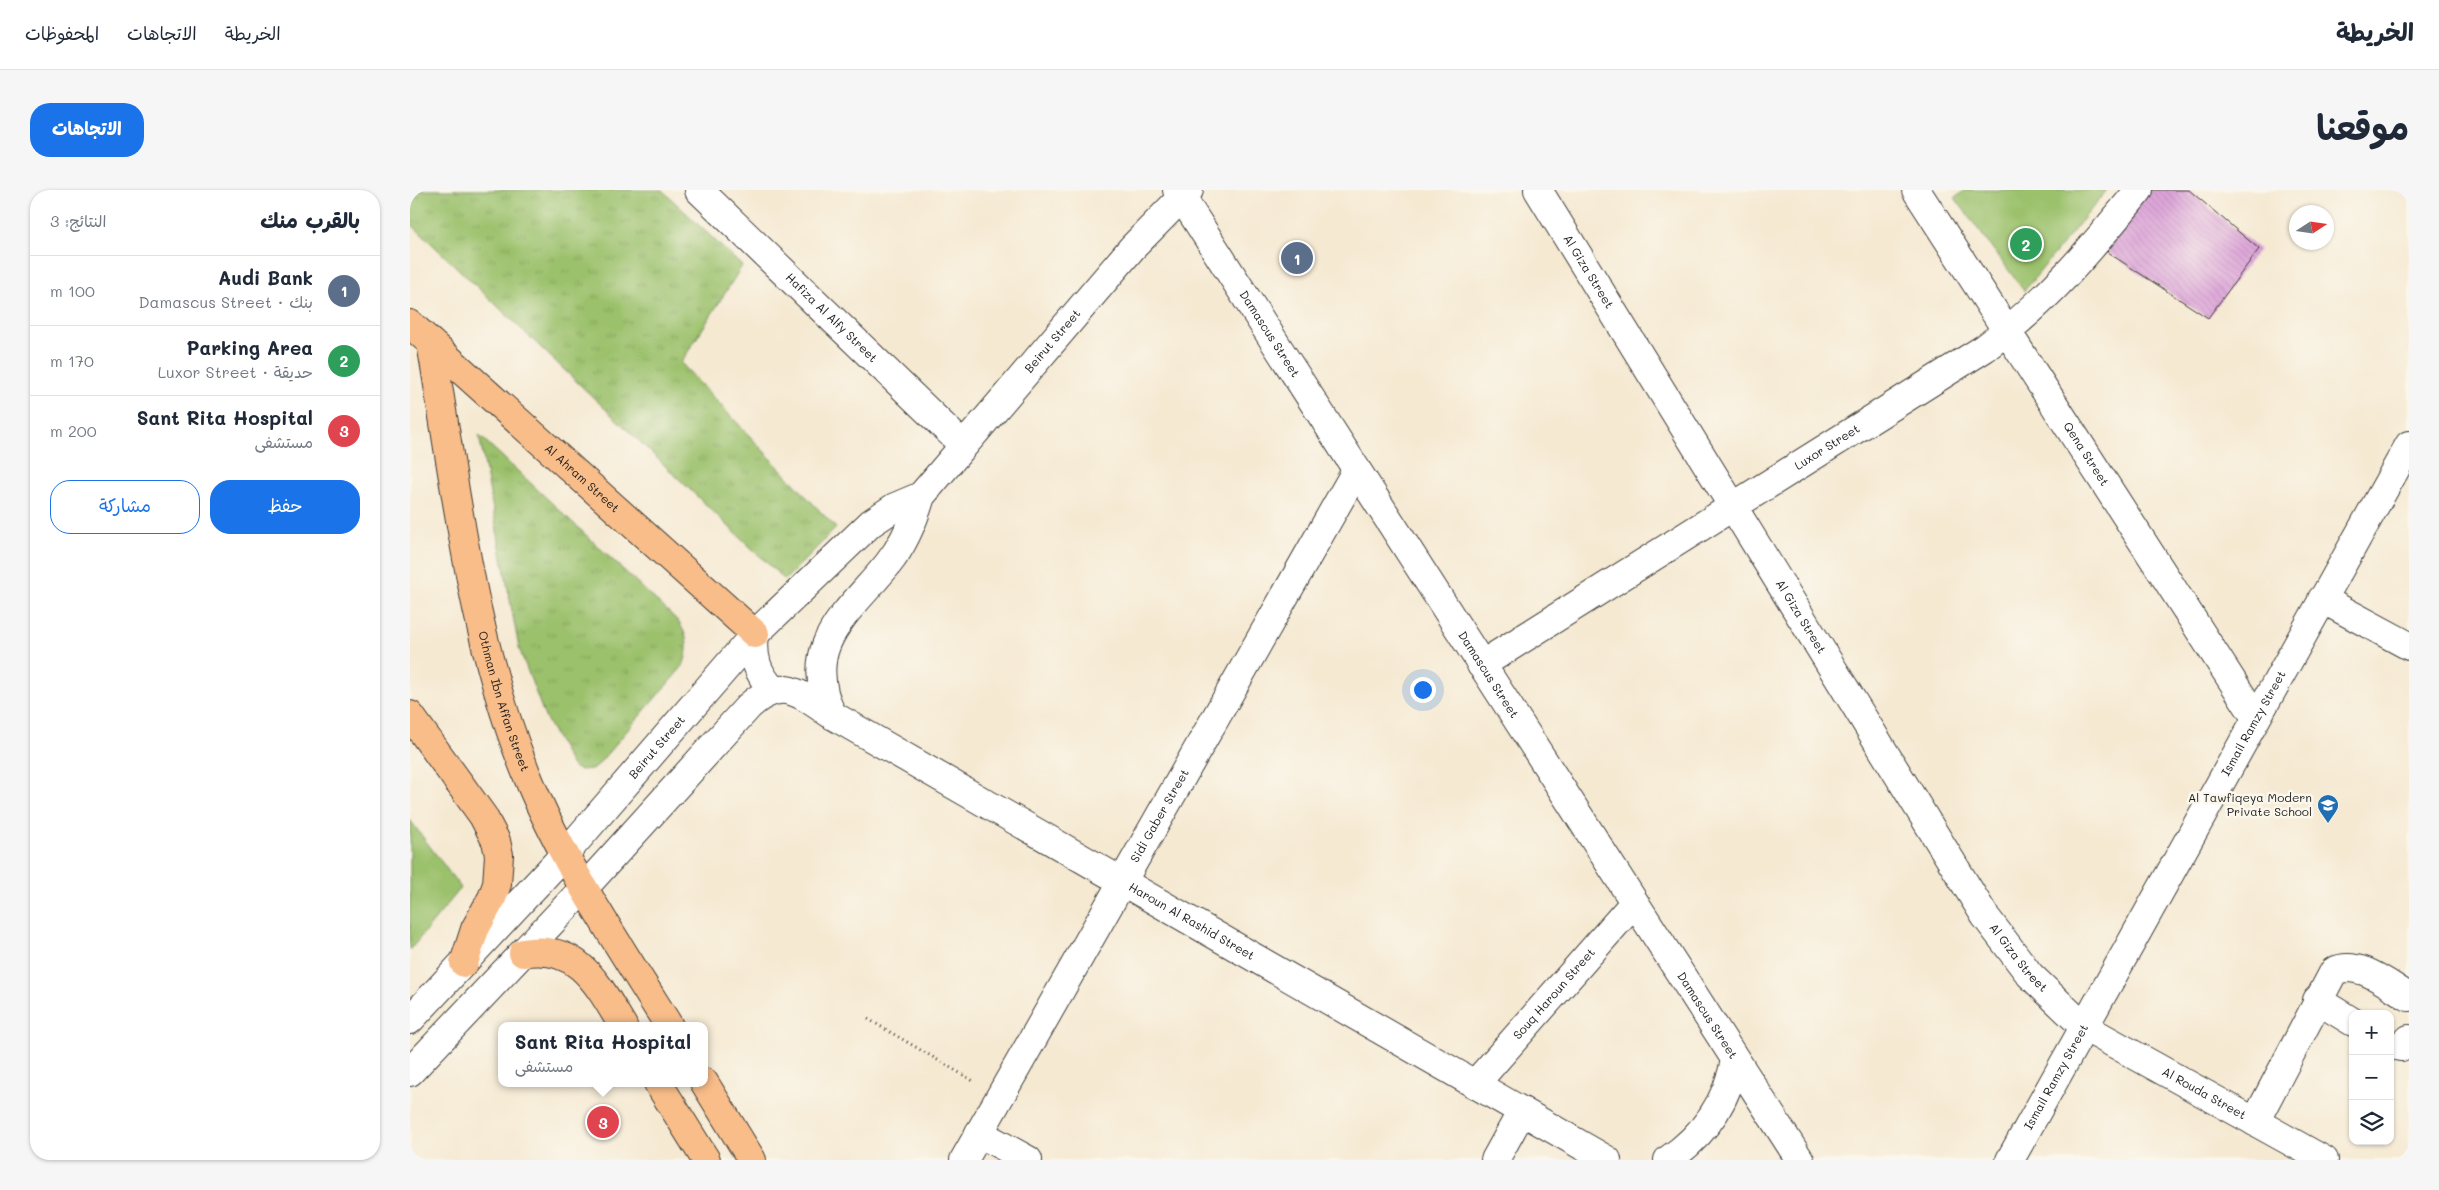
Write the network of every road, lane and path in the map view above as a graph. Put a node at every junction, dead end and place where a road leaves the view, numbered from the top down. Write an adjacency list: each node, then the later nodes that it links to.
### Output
1 (699, 190): 10 (street, Hafiza Al Alfy Street)
2 (1538, 190): 13 (street, Al Giza Street)
3 (1916, 190): 7 (street, Qena Street)
4 (2139, 190): 7 (street, Luxor Street)
5 (1182, 192): 10 (street, Beirut Street); 11 (street, Damascus Street)
6 (410, 324): 8 (main road, Al Ahram Street)
7 (2007, 332): 13 (street, Luxor Street); 21 (street, Qena Street)
8 (431, 343): 15 (main road, Al Ahram Street); 22 (main road, Othman Ibn Affan Street)
9 (2409, 445): 14 (street, Ismail Ramzy Street)
10 (963, 446): 12 (street, Beirut Street)
11 (1356, 470): 17 (street, Damascus Street); 23 (street, Sidi Gaber Street)
12 (921, 496): 15 (street, Beirut Street); 20 (street, Beirut Street)
13 (1733, 507): 17 (street, Luxor Street); 35 (street, Al Giza Street)
14 (2322, 599): 16 (street); 21 (street, Ismail Ramzy Street)
15 (755, 634): 18 (street); 22 (street, Beirut Street)
16 (2409, 646)
17 (1481, 665): 25 (street, Damascus Street)
18 (773, 690): 20 (street, Haroun Al Rashid Street); 24 (street)
19 (410, 715): 27 (main road)
20 (832, 715): 23 (street, Haroun Al Rashid Street)
21 (2256, 718): 35 (street, Ismail Ramzy Street)
22 (564, 855): 24 (main road, Othman Ibn Affan Street); 27 (street, Beirut Street)
23 (1122, 882): 40 (street, Haroun Al Rashid Street); 43 (street, Sidi Gaber Street)
24 (584, 888): 26 (street); 34 (main road, Othman Ibn Affan Street)
25 (1634, 904): 38 (street, Damascus Street); 40 (street, Souq Haroun Street)
26 (523, 953): 33 (main road); 39 (street)
27 (464, 963): 31 (street, Beirut Street)
28 (2409, 998): 29 (street)
29 (2317, 1000): 32 (street); 45 (street)
30 (868, 1019): 43 (path)
31 (410, 1020)
32 (2349, 1020)
33 (620, 1022)
34 (667, 1022)
35 (2084, 1027): 45 (street, Al Rouda Street); 55 (street, Ismail Ramzy Street)
36 (2409, 1039): 37 (street)
37 (2394, 1046)
38 (1735, 1060): 53 (street); 54 (street, Damascus Street)
39 (410, 1072)
40 (1475, 1084): 44 (street, Haroun Al Rashid Street)
41 (660, 1087): 47 (main road)
42 (707, 1087): 48 (main road)
43 (1000, 1097): 46 (street, Sidi Gaber Street)
44 (1522, 1111): 51 (street); 52 (street, Haroun Al Rashid Street)
45 (2255, 1122): 56 (street, Al Rouda Street)
46 (979, 1133): 49 (street, Sidi Gaber Street); 50 (street)
47 (706, 1160)
48 (752, 1160)
49 (964, 1160)
50 (1028, 1160)
51 (1495, 1160)
52 (1607, 1160)
53 (1668, 1160)
54 (1800, 1160)
55 (2010, 1160)
56 (2324, 1160)

